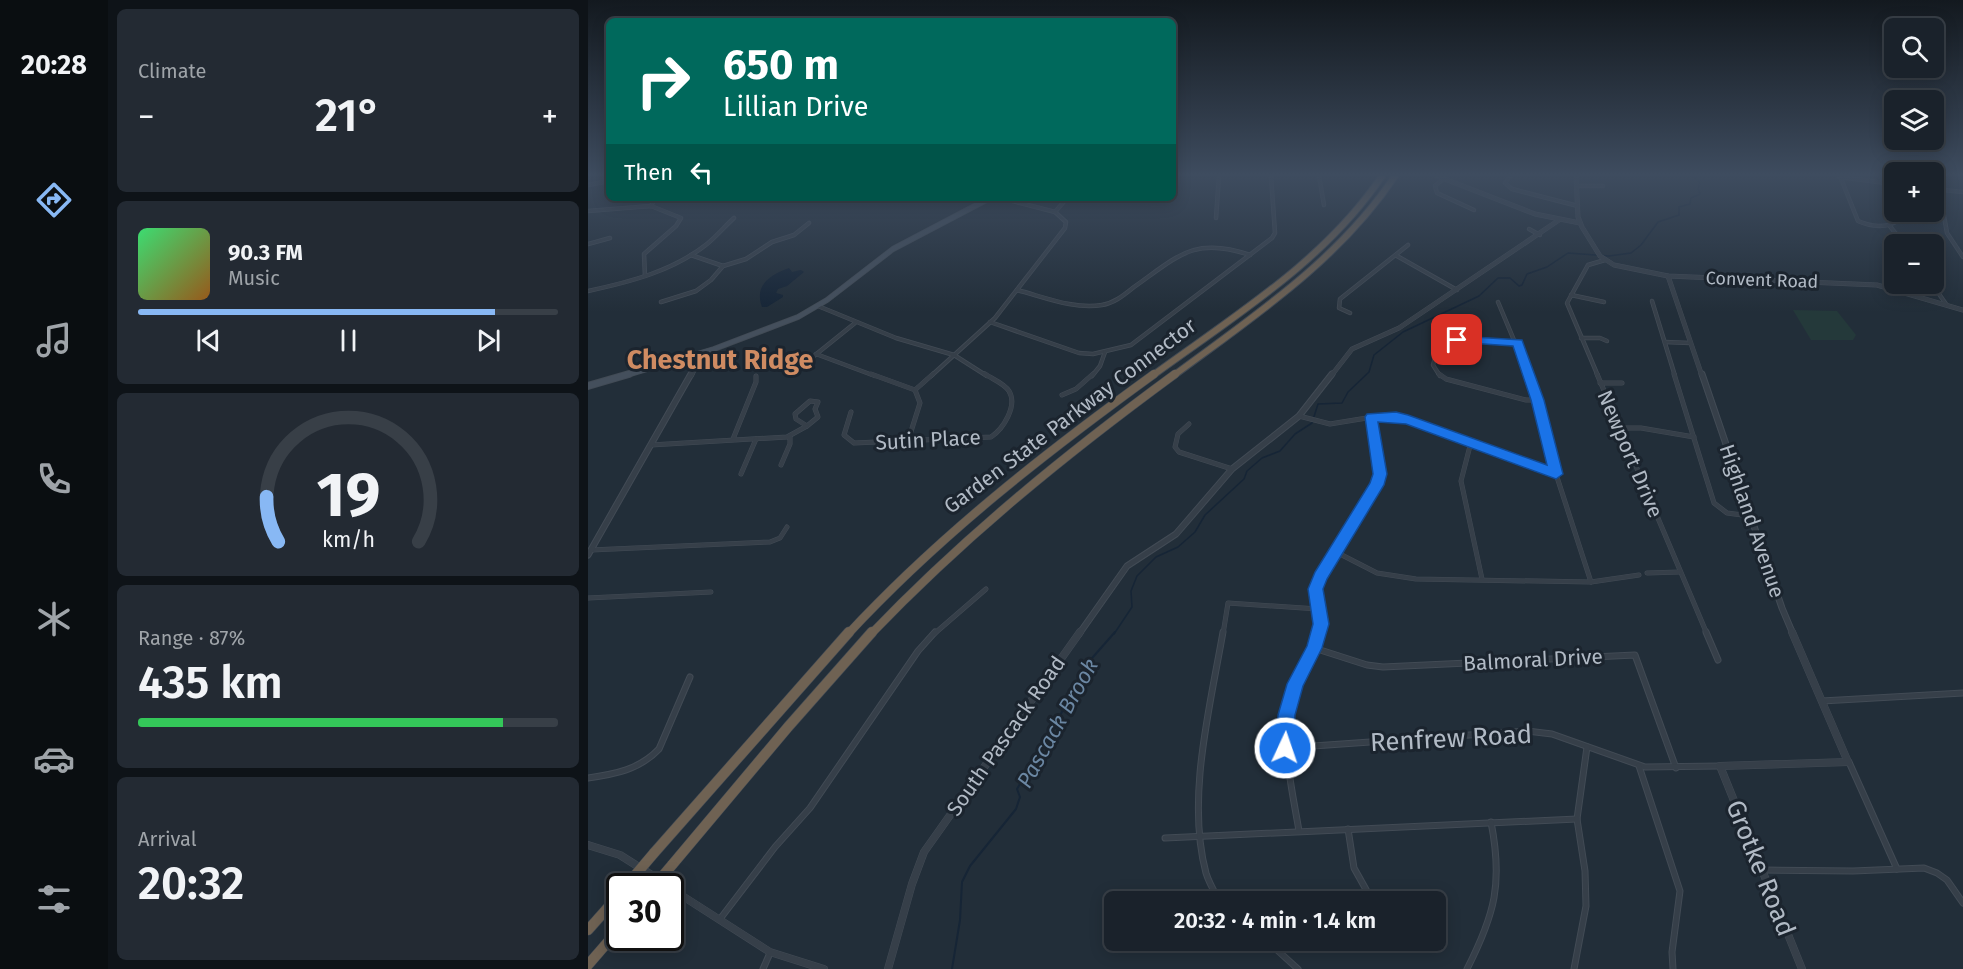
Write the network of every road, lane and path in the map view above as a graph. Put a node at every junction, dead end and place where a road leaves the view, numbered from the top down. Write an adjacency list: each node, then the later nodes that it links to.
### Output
1 (679, 221): 30 (street)
2 (731, 221): 24 (street)
3 (946, 221): 42 (main road)
4 (1065, 221): 32 (street)
5 (1274, 221): 25 (street)
6 (1348, 221): 115 (highway, Garden State Parkway Connector, bridge)
7 (1360, 221): 18 (highway)
8 (1362, 221): 18 (highway)
9 (1558, 221): 20 (street, South Pascack Road)
10 (1568, 221): 15 (street)
11 (1860, 221): 16 (street)
12 (1945, 221): 27 (street)
13 (1895, 222): 16 (street)
14 (809, 223): 29 (street)
15 (1580, 223): 28 (street)
16 (1889, 225): 19 (street)
17 (1529, 229): 20 (street)
18 (1352, 233): 117 (highway, Garden State Parkway Connector, bridge)
19 (1896, 234)
20 (1540, 235): 33 (street, South Pascack Road)
21 (610, 238): 22 (street)
22 (588, 244)
23 (1408, 245): 26 (street)
24 (691, 255): 29 (street); 30 (street)
25 (1250, 255): 32 (street); 53 (street)
26 (1396, 256): 33 (street); 44 (street)
27 (1963, 257)
28 (1604, 259): 31 (street, Convent Road); 36 (street)
29 (723, 266): 38 (street)
30 (645, 276): 34 (street)
31 (1668, 276): 41 (street, Convent Road); 51 (street, Highland Avenue)
32 (1017, 290): 46 (street)
33 (1457, 290): 65 (street, South Pascack Road)
34 (588, 291)
35 (1939, 294): 41 (street)
36 (1572, 295): 40 (street); 47 (street, Newport Drive)
37 (1652, 301): 49 (street)
38 (661, 302)
39 (1498, 302): 50 (street)
40 (1604, 302)
41 (1946, 304): 43 (street, Convent Road)
42 (818, 306): 45 (street, Sutin Place); 52 (main road)
43 (1963, 310)
44 (1350, 313)
45 (855, 322): 54 (street); 55 (street, Sutin Place)
46 (990, 322): 53 (street); 55 (street)
47 (1581, 338): 48 (street); 58 (street, Newport Drive)
48 (1607, 341)
49 (1665, 342): 51 (street); 71 (street)
50 (1517, 343): 63 (street); 63 (street)
51 (1690, 343): 81 (street, Highland Avenue)
52 (704, 352): 60 (main road); 76 (street)
53 (1105, 352): 62 (street)
54 (816, 354): 56 (street); 61 (street)
55 (954, 355): 61 (street); 74 (street, Sutin Place)
56 (799, 368)
57 (756, 376): 72 (street)
58 (1600, 383): 59 (street); 69 (street, Newport Drive)
59 (1622, 383)
60 (588, 386)
61 (915, 390): 74 (street)
62 (1062, 395)
63 (1538, 400): 80 (street)
64 (851, 412): 74 (street, Sutin Place)
65 (1299, 416): 66 (street); 78 (street, South Pascack Road)
66 (1371, 417): 75 (street); 84 (street)
67 (1189, 424): 78 (street)
68 (807, 426): 68 (street); 70 (street)
69 (1618, 428): 71 (street); 85 (street, Newport Drive)
70 (790, 436): 73 (street); 77 (street)
71 (1694, 437): 81 (street)
72 (733, 439): 73 (street); 76 (street)
73 (756, 439): 79 (street)
74 (908, 441)
75 (1471, 442): 80 (street); 88 (street)
76 (651, 446): 83 (street)
77 (781, 465)
78 (1232, 469): 131 (street, South Pascack Road)
79 (741, 474)
80 (1556, 474): 89 (street)
81 (1750, 516): 98 (street, Highland Avenue)
82 (787, 527): 83 (street)
83 (589, 552)
84 (1336, 552): 88 (street); 93 (street)
85 (1680, 572): 86 (street); 95 (street, Newport Drive)
86 (1647, 573)
87 (1639, 575): 89 (street)
88 (1482, 579): 89 (street)
89 (1591, 582)
90 (986, 589): 123 (street)
91 (711, 592): 92 (street)
92 (588, 598)
93 (1318, 609): 94 (street); 110 (street)
94 (1314, 648): 100 (street); 104 (street, Balmoral Drive)
95 (1718, 660)
96 (690, 677): 105 (street)
97 (1963, 693): 98 (street)
98 (1821, 701): 101 (street, Highland Avenue)
99 (1587, 747): 100 (street, Renfrew Road); 102 (street, Renfrew Road); 106 (street)
100 (1285, 748): 109 (street)
101 (1848, 762): 103 (street); 113 (street)
102 (1640, 765): 104 (street, Renfrew Road); 135 (street)
103 (1720, 766): 104 (street, Renfrew Road); 114 (street, Grotke Road)
104 (1676, 768)
105 (588, 778)
106 (1577, 819): 107 (street); 134 (street)
107 (1491, 822): 108 (street); 133 (street)
108 (1348, 829): 109 (street); 119 (street)
109 (1299, 831): 110 (street)
110 (1201, 836): 111 (street); 118 (street)
111 (1165, 838)
112 (588, 845): 116 (street)
113 (1897, 869): 114 (street); 121 (street)
114 (1763, 870): 136 (street, Grotke Road)
115 (637, 873)
116 (648, 873)
117 (665, 873)
118 (1214, 891)
119 (1365, 891)
120 (684, 896): 123 (street)
121 (1963, 903)
122 (606, 910): 124 (highway)
123 (719, 920): 127 (street)
124 (588, 930)
125 (606, 944): 128 (highway)
126 (1278, 951): 132 (street)
127 (770, 952): 129 (street); 130 (street)
128 (588, 965)
129 (762, 969)
130 (824, 969)
131 (888, 969)
132 (1298, 969)
133 (1467, 969)
134 (1574, 969)
135 (1673, 969)
136 (1802, 969)

